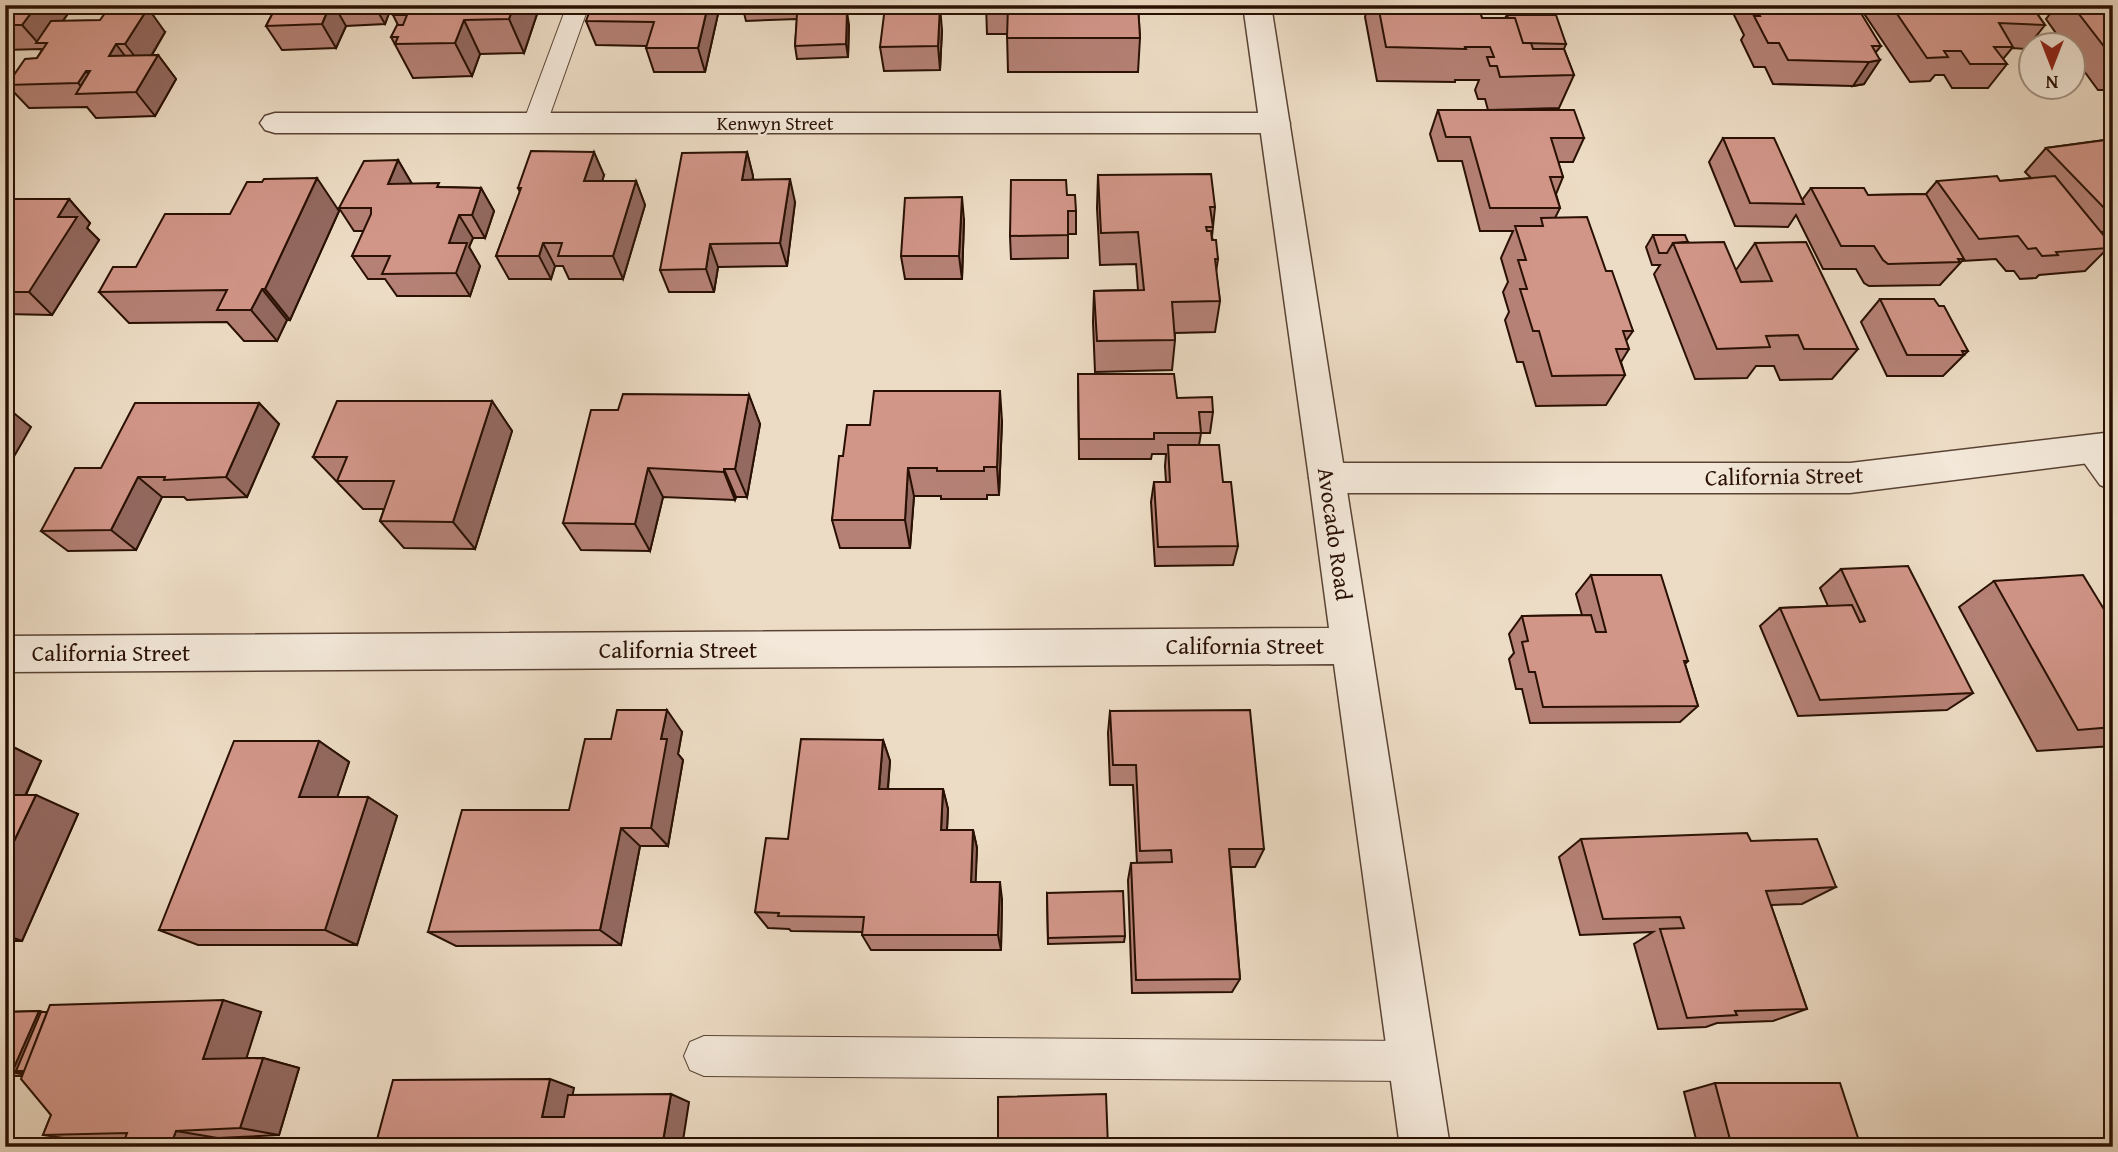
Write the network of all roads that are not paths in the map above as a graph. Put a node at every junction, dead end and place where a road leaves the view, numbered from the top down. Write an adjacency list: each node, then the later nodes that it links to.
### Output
1 (578, 5): 4 (lane)
2 (1257, 5): 5 (street, Avocado Road)
3 (275, 123): 4 (street, Kenwyn Street)
4 (535, 123): 5 (street, Kenwyn Street)
5 (1275, 123): 7 (street, Avocado Road)
6 (2106, 457): 7 (street, California Street)
7 (1326, 478): 8 (street, Avocado Road)
8 (1351, 646): 9 (street, California Street); 11 (street, Avocado Road)
9 (5, 654)
10 (704, 1056): 11 (lane)
11 (1412, 1061): 12 (street, Avocado Road)
12 (1425, 1147)

